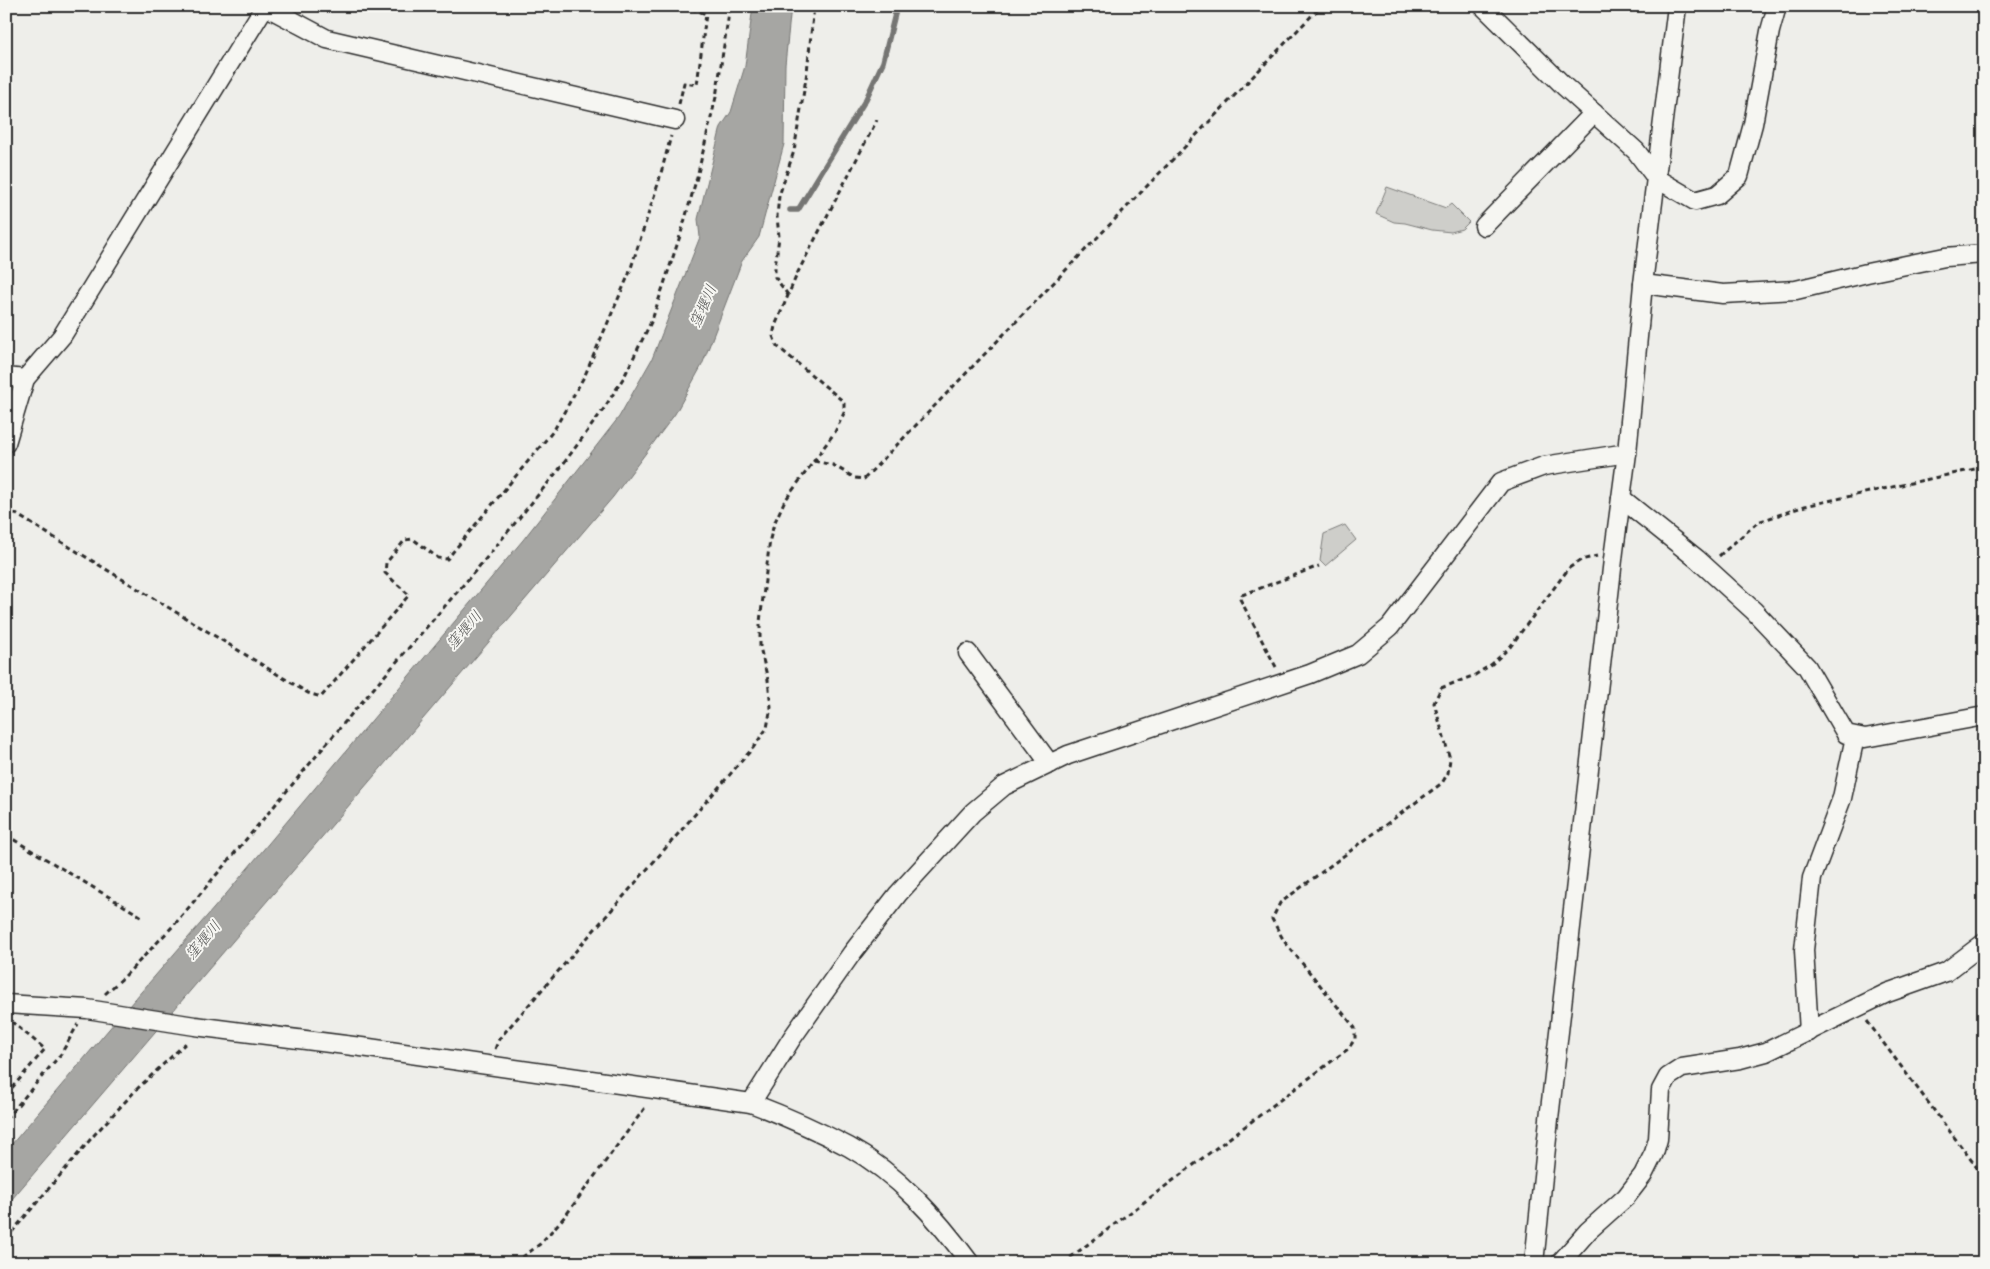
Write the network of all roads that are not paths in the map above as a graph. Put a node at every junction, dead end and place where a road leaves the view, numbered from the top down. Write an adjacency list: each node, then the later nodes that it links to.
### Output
1 (265, 6): 6 (street); 12 (street)
2 (1483, 6): 5 (street)
3 (1676, 6): 7 (street)
4 (1777, 6): 7 (street)
5 (1594, 113): 7 (street); 8 (street)
6 (675, 120)
7 (1656, 179): 10 (street)
8 (1484, 226)
9 (1984, 254): 10 (street)
10 (1643, 284): 14 (street)
11 (6, 377): 12 (street)
12 (26, 379): 13 (street)
13 (6, 444)
14 (1627, 453): 15 (street); 19 (street)
15 (1621, 498): 18 (street); 25 (street)
16 (968, 654): 19 (street)
17 (1984, 716): 18 (street)
18 (1856, 737): 22 (street)
19 (1050, 764): 23 (street)
20 (1984, 943): 22 (street)
21 (6, 1004): 23 (street)
22 (1809, 1032): 26 (street)
23 (751, 1103): 24 (street)
24 (970, 1263)
25 (1534, 1263)
26 (1560, 1263)

